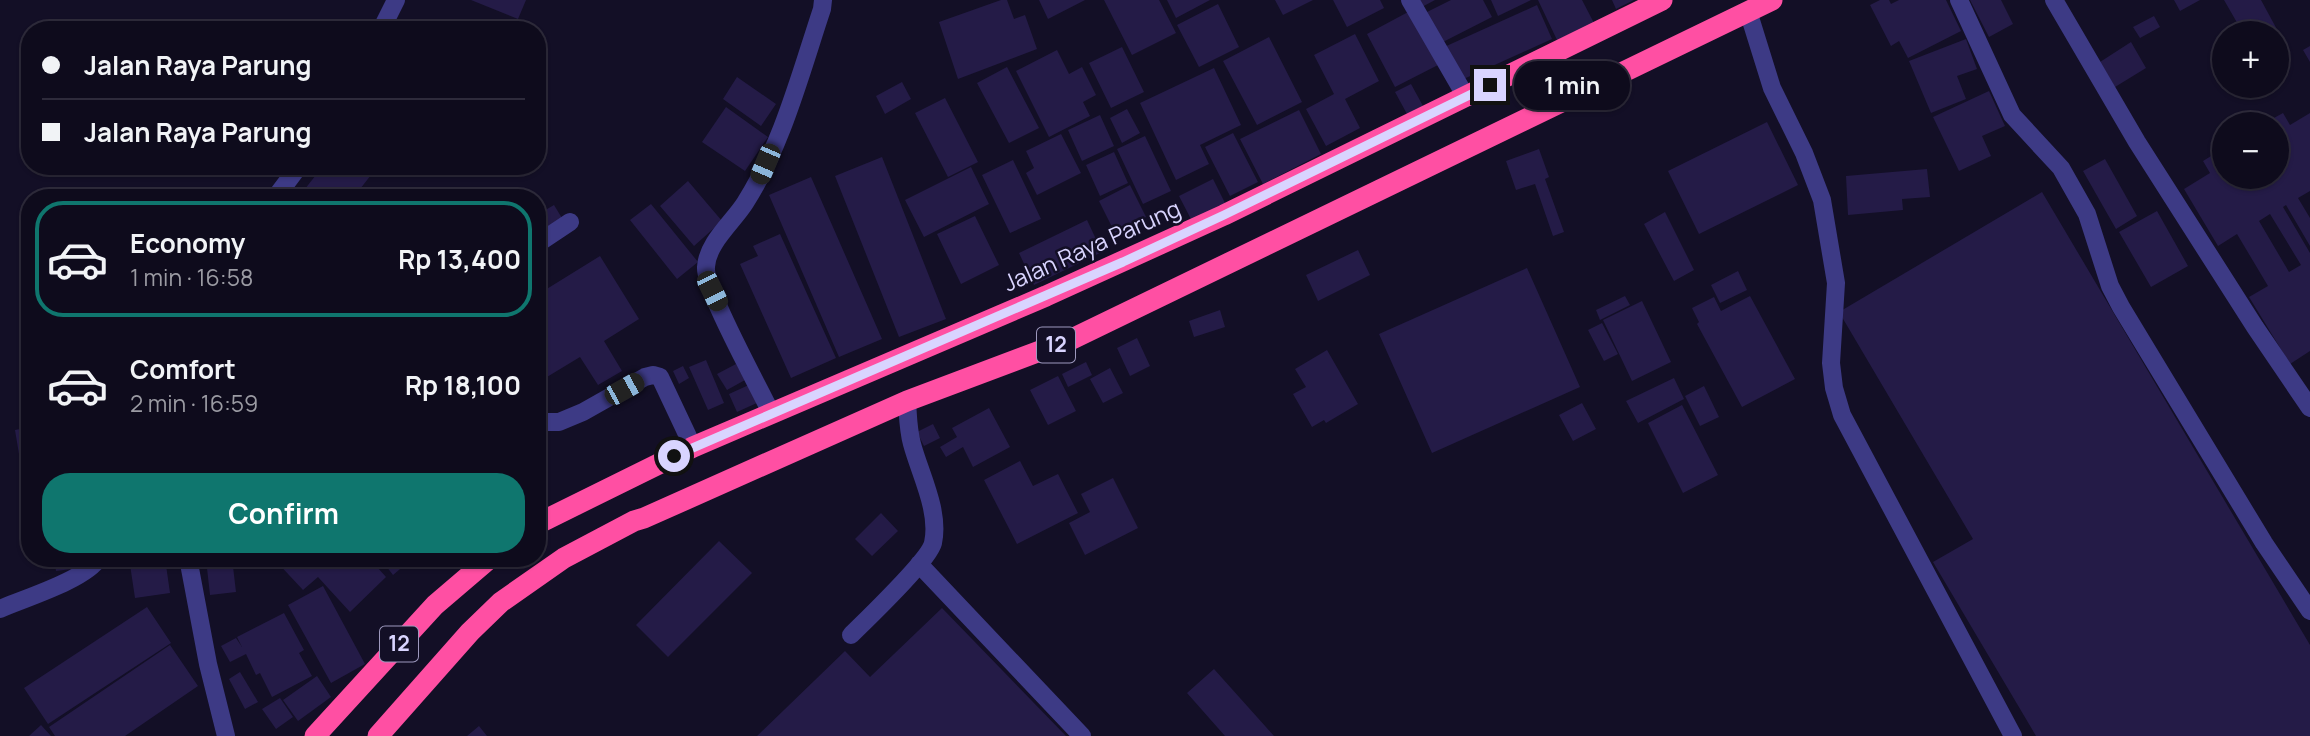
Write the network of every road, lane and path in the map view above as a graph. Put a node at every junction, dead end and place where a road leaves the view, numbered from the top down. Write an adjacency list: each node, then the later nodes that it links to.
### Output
1 (397, 0): 9 (street)
2 (823, 0): 15 (street)
3 (1410, 0): 10 (street)
4 (1662, 0): 10 (highway, Jalan Raya Parung / 12)
5 (1772, 0): 8 (highway, 12)
6 (1959, 0): 24 (street)
7 (2054, 0): 14 (street)
8 (1748, 11): 13 (highway, 12); 30 (street)
9 (386, 21)
10 (1466, 97): 15 (highway, Jalan Raya Parung / 12)
11 (570, 222): 12 (street)
12 (546, 238)
13 (907, 401): 19 (street); 28 (highway, 12)
14 (2310, 408)
15 (771, 413): 17 (highway, Jalan Raya Parung / 12)
16 (546, 422): 17 (street)
17 (693, 447): 18 (highway, Jalan Raya Parung / 12)
18 (546, 520)
19 (919, 564): 25 (street); 29 (street)
20 (90, 567): 23 (street)
21 (190, 567): 26 (street)
22 (479, 567): 27 (highway, 12)
23 (0, 609)
24 (2310, 611)
25 (851, 635)
26 (226, 736)
27 (315, 736)
28 (378, 736)
29 (1082, 736)
30 (2013, 736)

